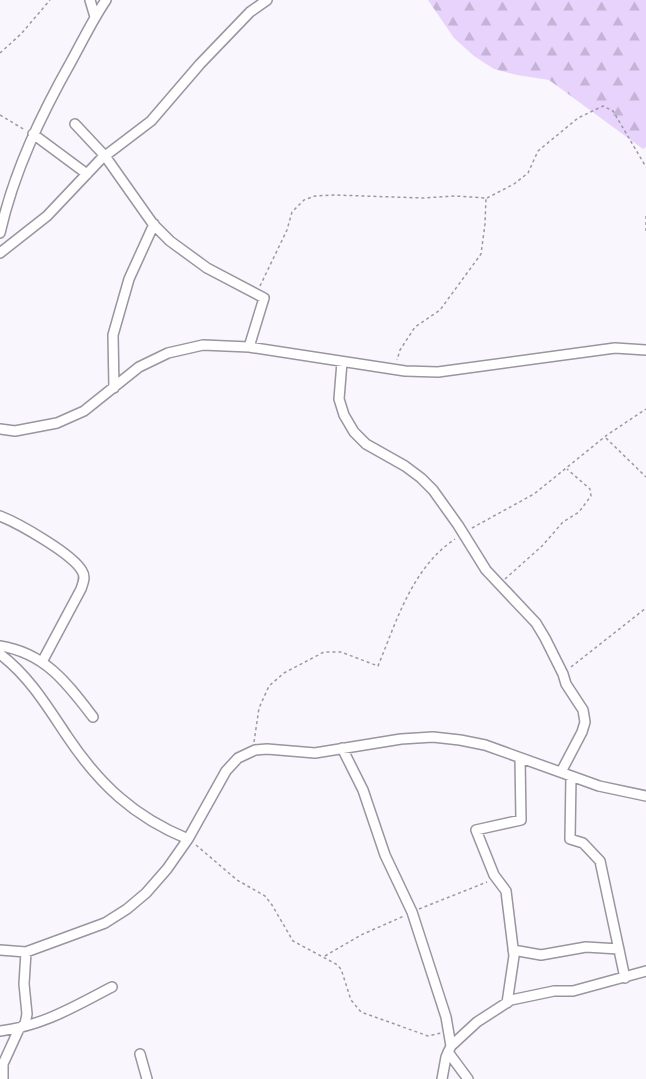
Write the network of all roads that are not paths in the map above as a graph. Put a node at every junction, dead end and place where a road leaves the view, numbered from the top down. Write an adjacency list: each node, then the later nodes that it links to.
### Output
1 (90, 0): 4 (street)
2 (106, 0): 4 (street)
3 (267, 0): 7 (street)
4 (95, 17): 6 (street)
5 (75, 124): 7 (street)
6 (33, 134): 8 (street); 10 (street)
7 (105, 156): 8 (street); 9 (street)
8 (87, 174): 11 (street)
9 (154, 224): 12 (street); 15 (street)
10 (0, 233)
11 (0, 253)
12 (249, 347): 14 (street); 15 (street)
13 (646, 350): 14 (street)
14 (342, 362): 24 (street)
15 (114, 388): 16 (street)
16 (0, 429)
17 (0, 516): 20 (street)
18 (0, 646): 20 (street)
19 (0, 654): 27 (street)
20 (42, 662): 21 (street)
21 (93, 717)
22 (342, 748): 23 (street); 27 (street); 38 (street)
23 (520, 758): 24 (street); 30 (street)
24 (561, 772): 25 (street)
25 (571, 776): 26 (street); 28 (street)
26 (646, 796)
27 (188, 838): 31 (street)
28 (619, 949): 30 (street); 33 (street)
29 (0, 950): 31 (street)
30 (513, 950): 35 (street)
31 (27, 952): 36 (street)
32 (646, 972): 33 (street)
33 (625, 978): 35 (street)
34 (112, 987): 36 (street)
35 (507, 1003): 38 (street)
36 (19, 1029): 37 (street); 40 (street)
37 (0, 1031)
38 (449, 1049): 42 (street); 43 (street)
39 (140, 1054): 41 (street)
40 (3, 1079)
41 (147, 1079)
42 (442, 1079)
43 (468, 1079)

